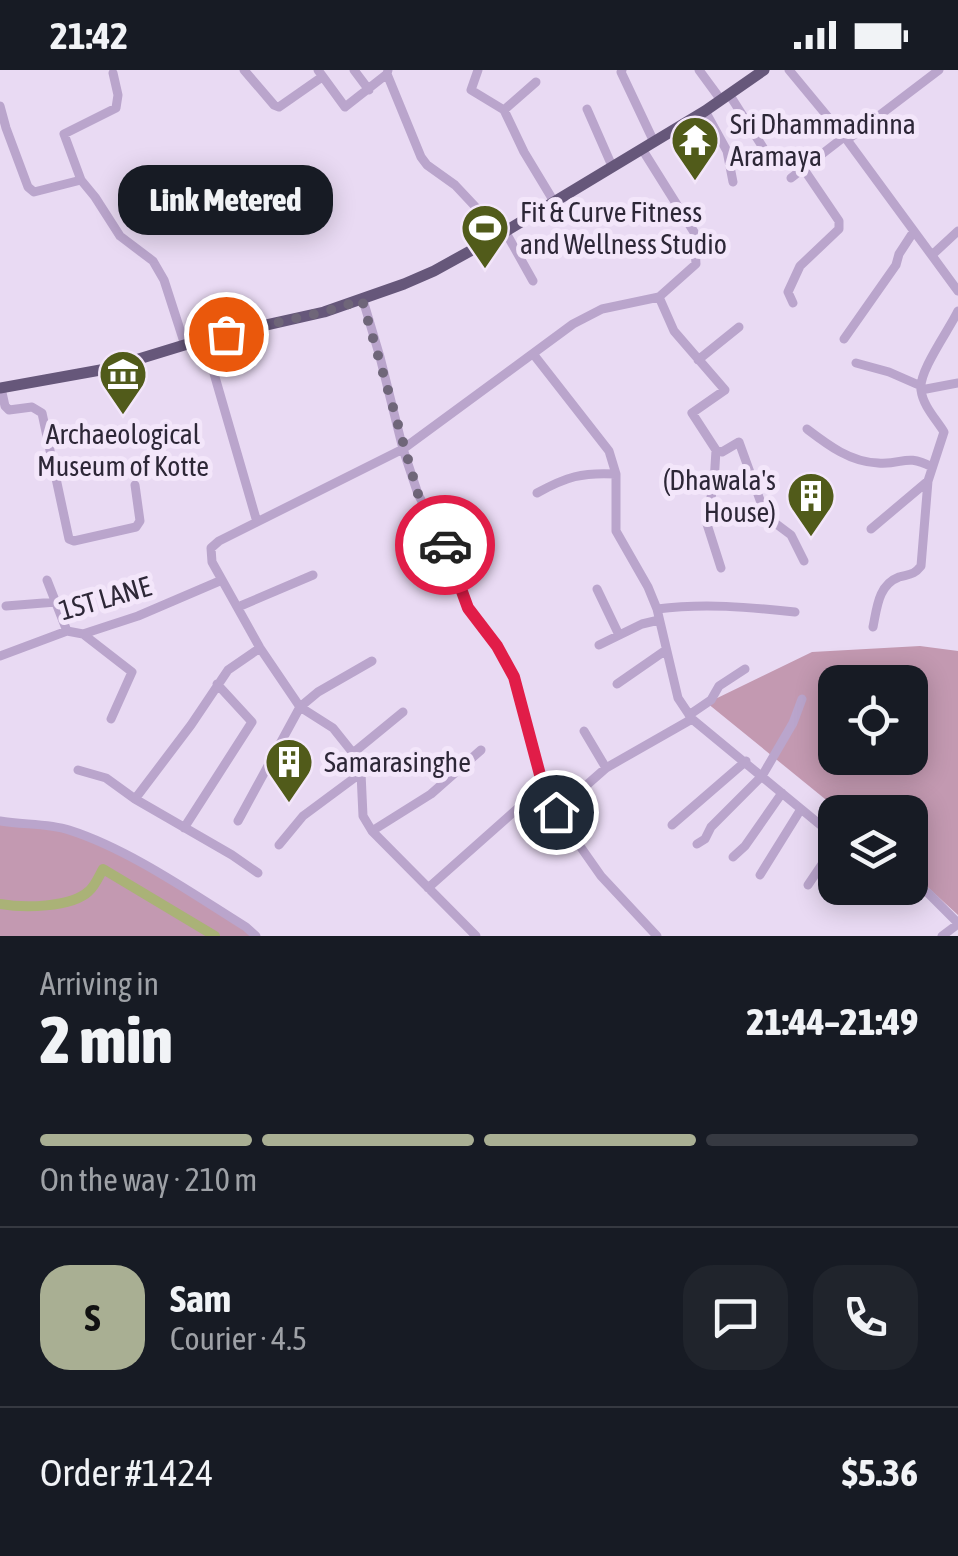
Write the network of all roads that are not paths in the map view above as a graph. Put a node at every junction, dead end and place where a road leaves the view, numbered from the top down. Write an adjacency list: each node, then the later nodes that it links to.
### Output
1 (244, 70): 11 (street)
2 (354, 70): 13 (street)
3 (478, 70): 17 (street)
4 (622, 70): 20 (street)
5 (699, 70): 14 (street)
6 (789, 70): 19 (street)
7 (938, 70): 19 (street)
8 (388, 72): 13 (street); 29 (street)
9 (756, 72): 14 (main road)
10 (113, 73): 25 (street)
11 (320, 73): 13 (street)
12 (536, 82): 17 (street)
13 (369, 90)
14 (725, 97): 18 (main road); 21 (street)
15 (0, 106): 25 (street)
16 (586, 109): 22 (street)
17 (504, 110): 27 (street)
18 (705, 111): 20 (main road); 26 (street)
19 (845, 138): 23 (street); 30 (street)
20 (648, 146): 22 (main road); 36 (street)
21 (768, 157)
22 (612, 166): 27 (main road)
23 (803, 168): 24 (street); 38 (street)
24 (791, 178)
25 (81, 180): 43 (street)
26 (732, 182)
27 (553, 200): 29 (main road)
28 (958, 231): 31 (street)
29 (503, 232): 34 (street); 37 (main road)
30 (914, 232): 31 (street); 42 (street)
31 (932, 255): 33 (street)
32 (958, 268): 33 (street)
33 (948, 278): 35 (street)
34 (533, 281)
35 (958, 291)
36 (659, 297): 44 (street); 45 (street)
37 (362, 300): 41 (main road); 53 (street)
38 (793, 304)
39 (958, 311): 49 (street)
40 (739, 326): 45 (street)
41 (204, 339): 43 (main road); 60 (street)
42 (844, 339)
43 (185, 346): 48 (main road)
44 (534, 355): 53 (street); 56 (street)
45 (698, 360): 54 (street)
46 (856, 364): 49 (street)
47 (958, 384): 49 (street)
48 (0, 388): 58 (street)
49 (921, 388): 51 (street)
50 (807, 429): 55 (street)
51 (944, 436): 52 (street); 55 (street)
52 (958, 440)
53 (403, 449): 60 (street); 99 (street)
54 (716, 450): 62 (street); 63 (street)
55 (932, 468): 57 (street)
56 (616, 474): 59 (street); 71 (street)
57 (928, 481): 61 (street); 74 (street)
58 (135, 485)
59 (536, 493)
60 (257, 522): 66 (street)
61 (871, 530)
62 (804, 561)
63 (720, 568)
64 (312, 575): 70 (street)
65 (47, 580): 68 (street)
66 (222, 580): 70 (street); 76 (street, 1ST LANE)
67 (596, 589): 77 (street)
68 (56, 602): 69 (street); 75 (street)
69 (6, 606)
70 (238, 607): 79 (street)
71 (657, 608): 72 (street); 73 (street)
72 (794, 612)
73 (659, 620): 77 (street); 80 (street)
74 (872, 627)
75 (67, 631): 76 (street, 1ST LANE); 81 (street, 1ST LANE)
76 (83, 634): 90 (street)
77 (618, 635): 78 (street)
78 (599, 645)
79 (260, 648): 84 (street); 87 (street)
80 (666, 650): 85 (street); 89 (street)
81 (0, 656)
82 (372, 662): 87 (street)
83 (744, 669): 89 (street)
84 (217, 684): 101 (street); 108 (street)
85 (616, 684)
86 (802, 698): 98 (street)
87 (300, 707): 93 (street); 105 (street)
88 (403, 712): 93 (street)
89 (691, 717): 94 (street); 95 (street)
90 (110, 719)
91 (584, 731): 95 (street)
92 (481, 750): 109 (street)
93 (353, 753): 97 (street)
94 (746, 762): 98 (street); 107 (street)
95 (606, 768): 103 (street)
96 (78, 770): 101 (street)
97 (361, 773): 109 (street); 111 (street)
98 (762, 776): 100 (street); 110 (street)
99 (543, 786): 103 (street); 117 (street)
100 (782, 793): 102 (street); 112 (street)
101 (135, 799): 108 (street)
102 (801, 808): 106 (street); 115 (street)
103 (556, 812): 123 (street)
104 (0, 821): 121 (street)
105 (238, 821)
106 (818, 822)
107 (672, 825)
108 (184, 828): 114 (street)
109 (372, 831): 117 (street)
110 (697, 844)
111 (279, 845)
112 (733, 856)
113 (818, 870): 116 (street)
114 (258, 874)
115 (760, 875)
116 (808, 885)
117 (428, 888): 120 (street)
118 (928, 893): 119 (street)
119 (958, 924): 124 (street)
120 (464, 932): 122 (street)
121 (256, 936)
122 (476, 936)
123 (656, 936)
124 (942, 936)

